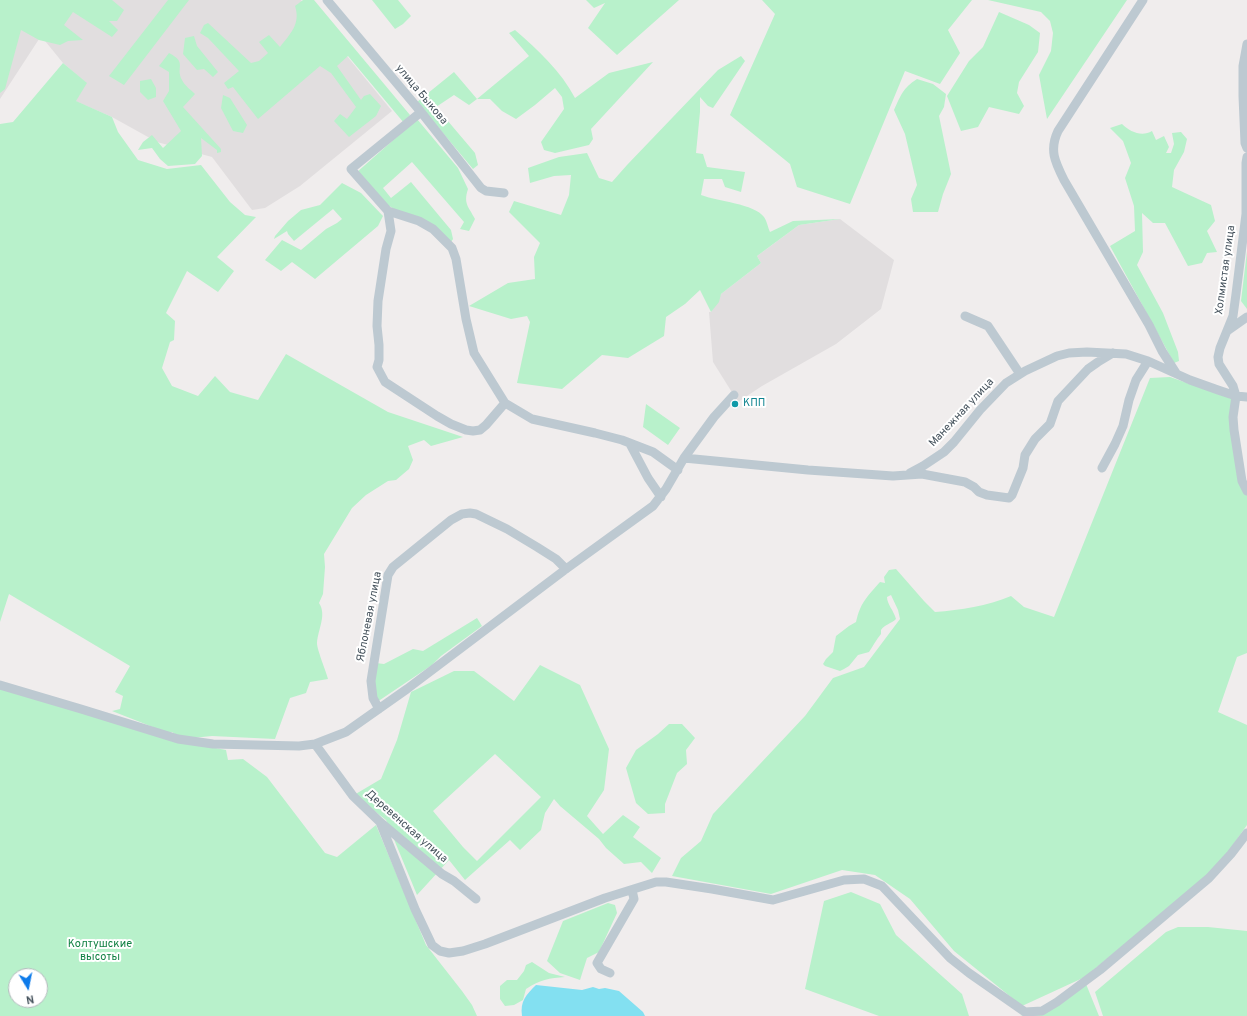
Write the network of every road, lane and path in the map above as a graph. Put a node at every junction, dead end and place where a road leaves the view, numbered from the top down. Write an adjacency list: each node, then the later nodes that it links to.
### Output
1 (327, 0): 4 (street, улица Быкова)
2 (1143, 0): 15 (street)
3 (1247, 44): 5 (street)
4 (421, 112): 7 (street, улица Быкова); 8 (street)
5 (1247, 148)
6 (1247, 157): 9 (street, Холмистая улица)
7 (504, 193)
8 (388, 211): 20 (street); 20 (street)
9 (1246, 214): 12 (street, Холмистая улица)
10 (966, 316): 16 (street)
11 (1247, 317): 12 (street)
12 (1227, 331): 18 (street, Холмистая улица)
13 (1113, 353): 14 (street, Манежная улица); 16 (street, Манежная улица); 25 (street)
14 (1148, 361): 15 (street, Манежная улица); 23 (street)
15 (1176, 373): 18 (street, Манежная улица)
16 (1020, 374): 25 (street, Манежная улица)
17 (734, 395): 22 (street)
18 (1236, 396): 19 (street, Манежная улица); 26 (street)
19 (1247, 397)
20 (505, 404): 21 (street)
21 (630, 444): 24 (street); 27 (street)
22 (684, 458): 24 (street); 25 (street)
23 (1102, 468)
24 (678, 470): 27 (street)
25 (903, 475)
26 (1247, 491)
27 (661, 497): 28 (street)
28 (566, 569): 30 (street); 30 (street, Яблоневая улица)
29 (0, 685): 31 (street)
30 (379, 709): 31 (street)
31 (315, 744): 32 (street, Деревенская улица)
32 (380, 822): 34 (street); 35 (street, Деревенская улица)
33 (1247, 832): 34 (street)
34 (632, 890): 36 (street)
35 (476, 899)
36 (610, 973)

